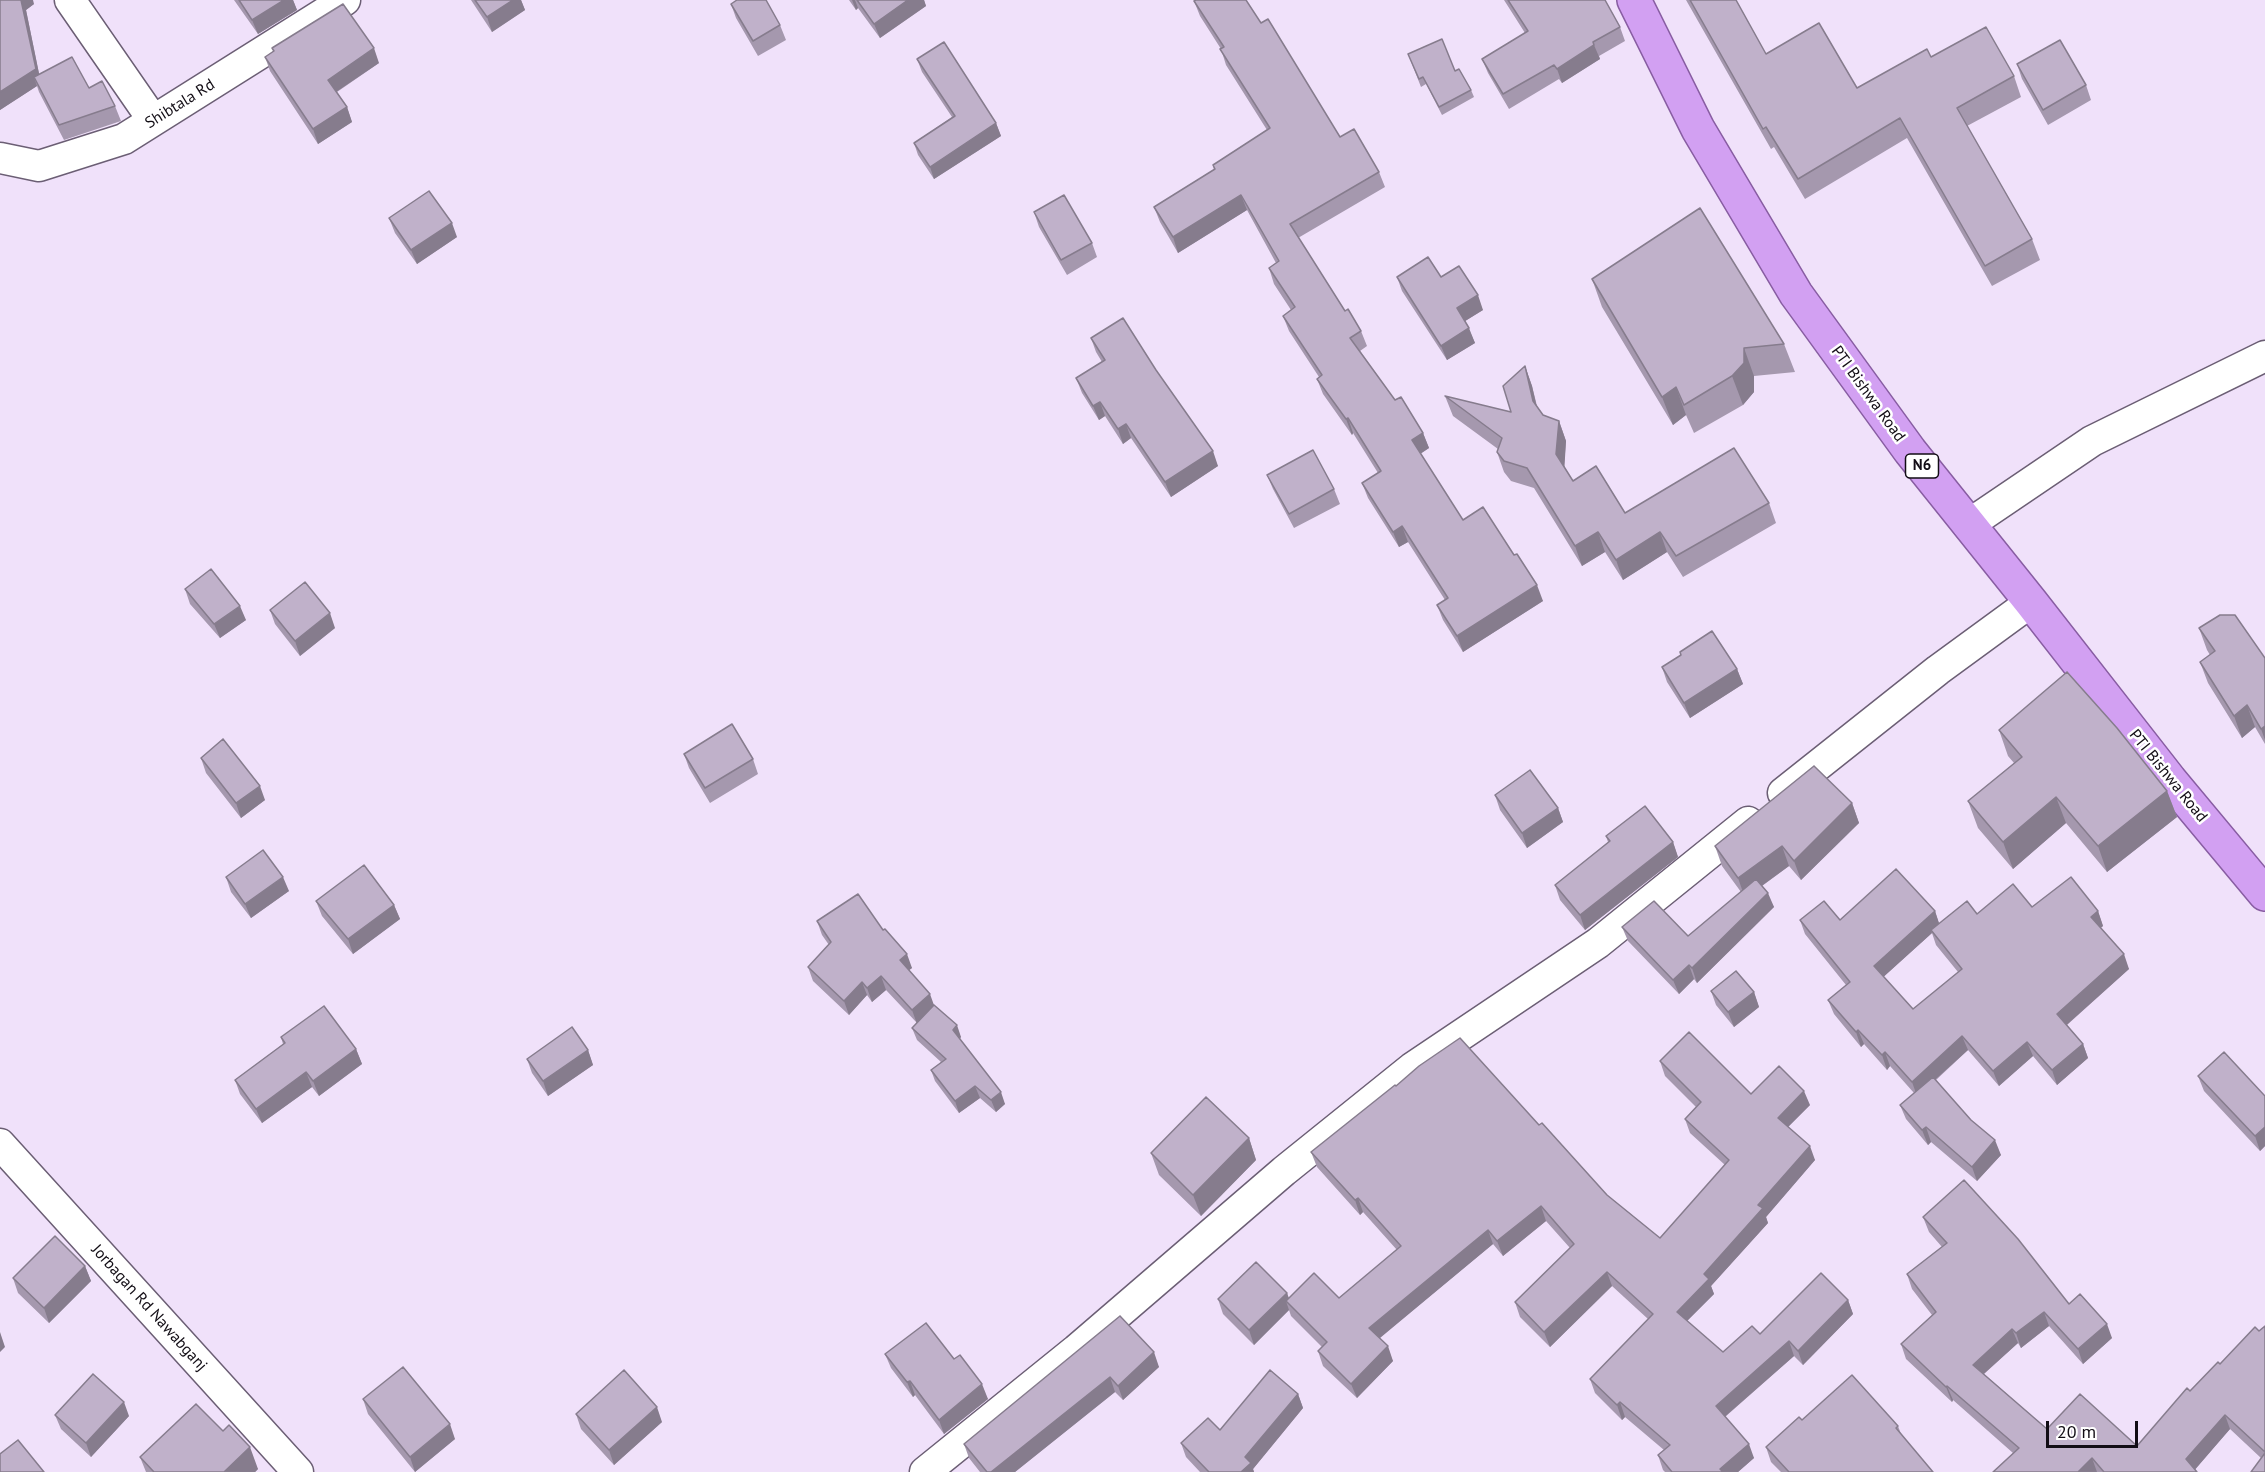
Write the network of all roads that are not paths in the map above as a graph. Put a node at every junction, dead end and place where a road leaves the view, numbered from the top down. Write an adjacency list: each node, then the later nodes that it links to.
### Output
1 (70, 0): 4 (street)
2 (345, 0): 4 (street, Shibtala Rd)
3 (1634, 0): 7 (highway, PTI Bishwa Road / N6)
4 (153, 120): 5 (street, Shibtala Rd)
5 (0, 159)
6 (2265, 356): 7 (street)
7 (1968, 525): 8 (highway, PTI Bishwa Road / N6)
8 (2031, 602): 9 (highway, PTI Bishwa Road / N6); 12 (street)
9 (2265, 894)
10 (0, 1144): 11 (street, Jorbagan Rd Nawabganj)
11 (298, 1472)
12 (924, 1472)

